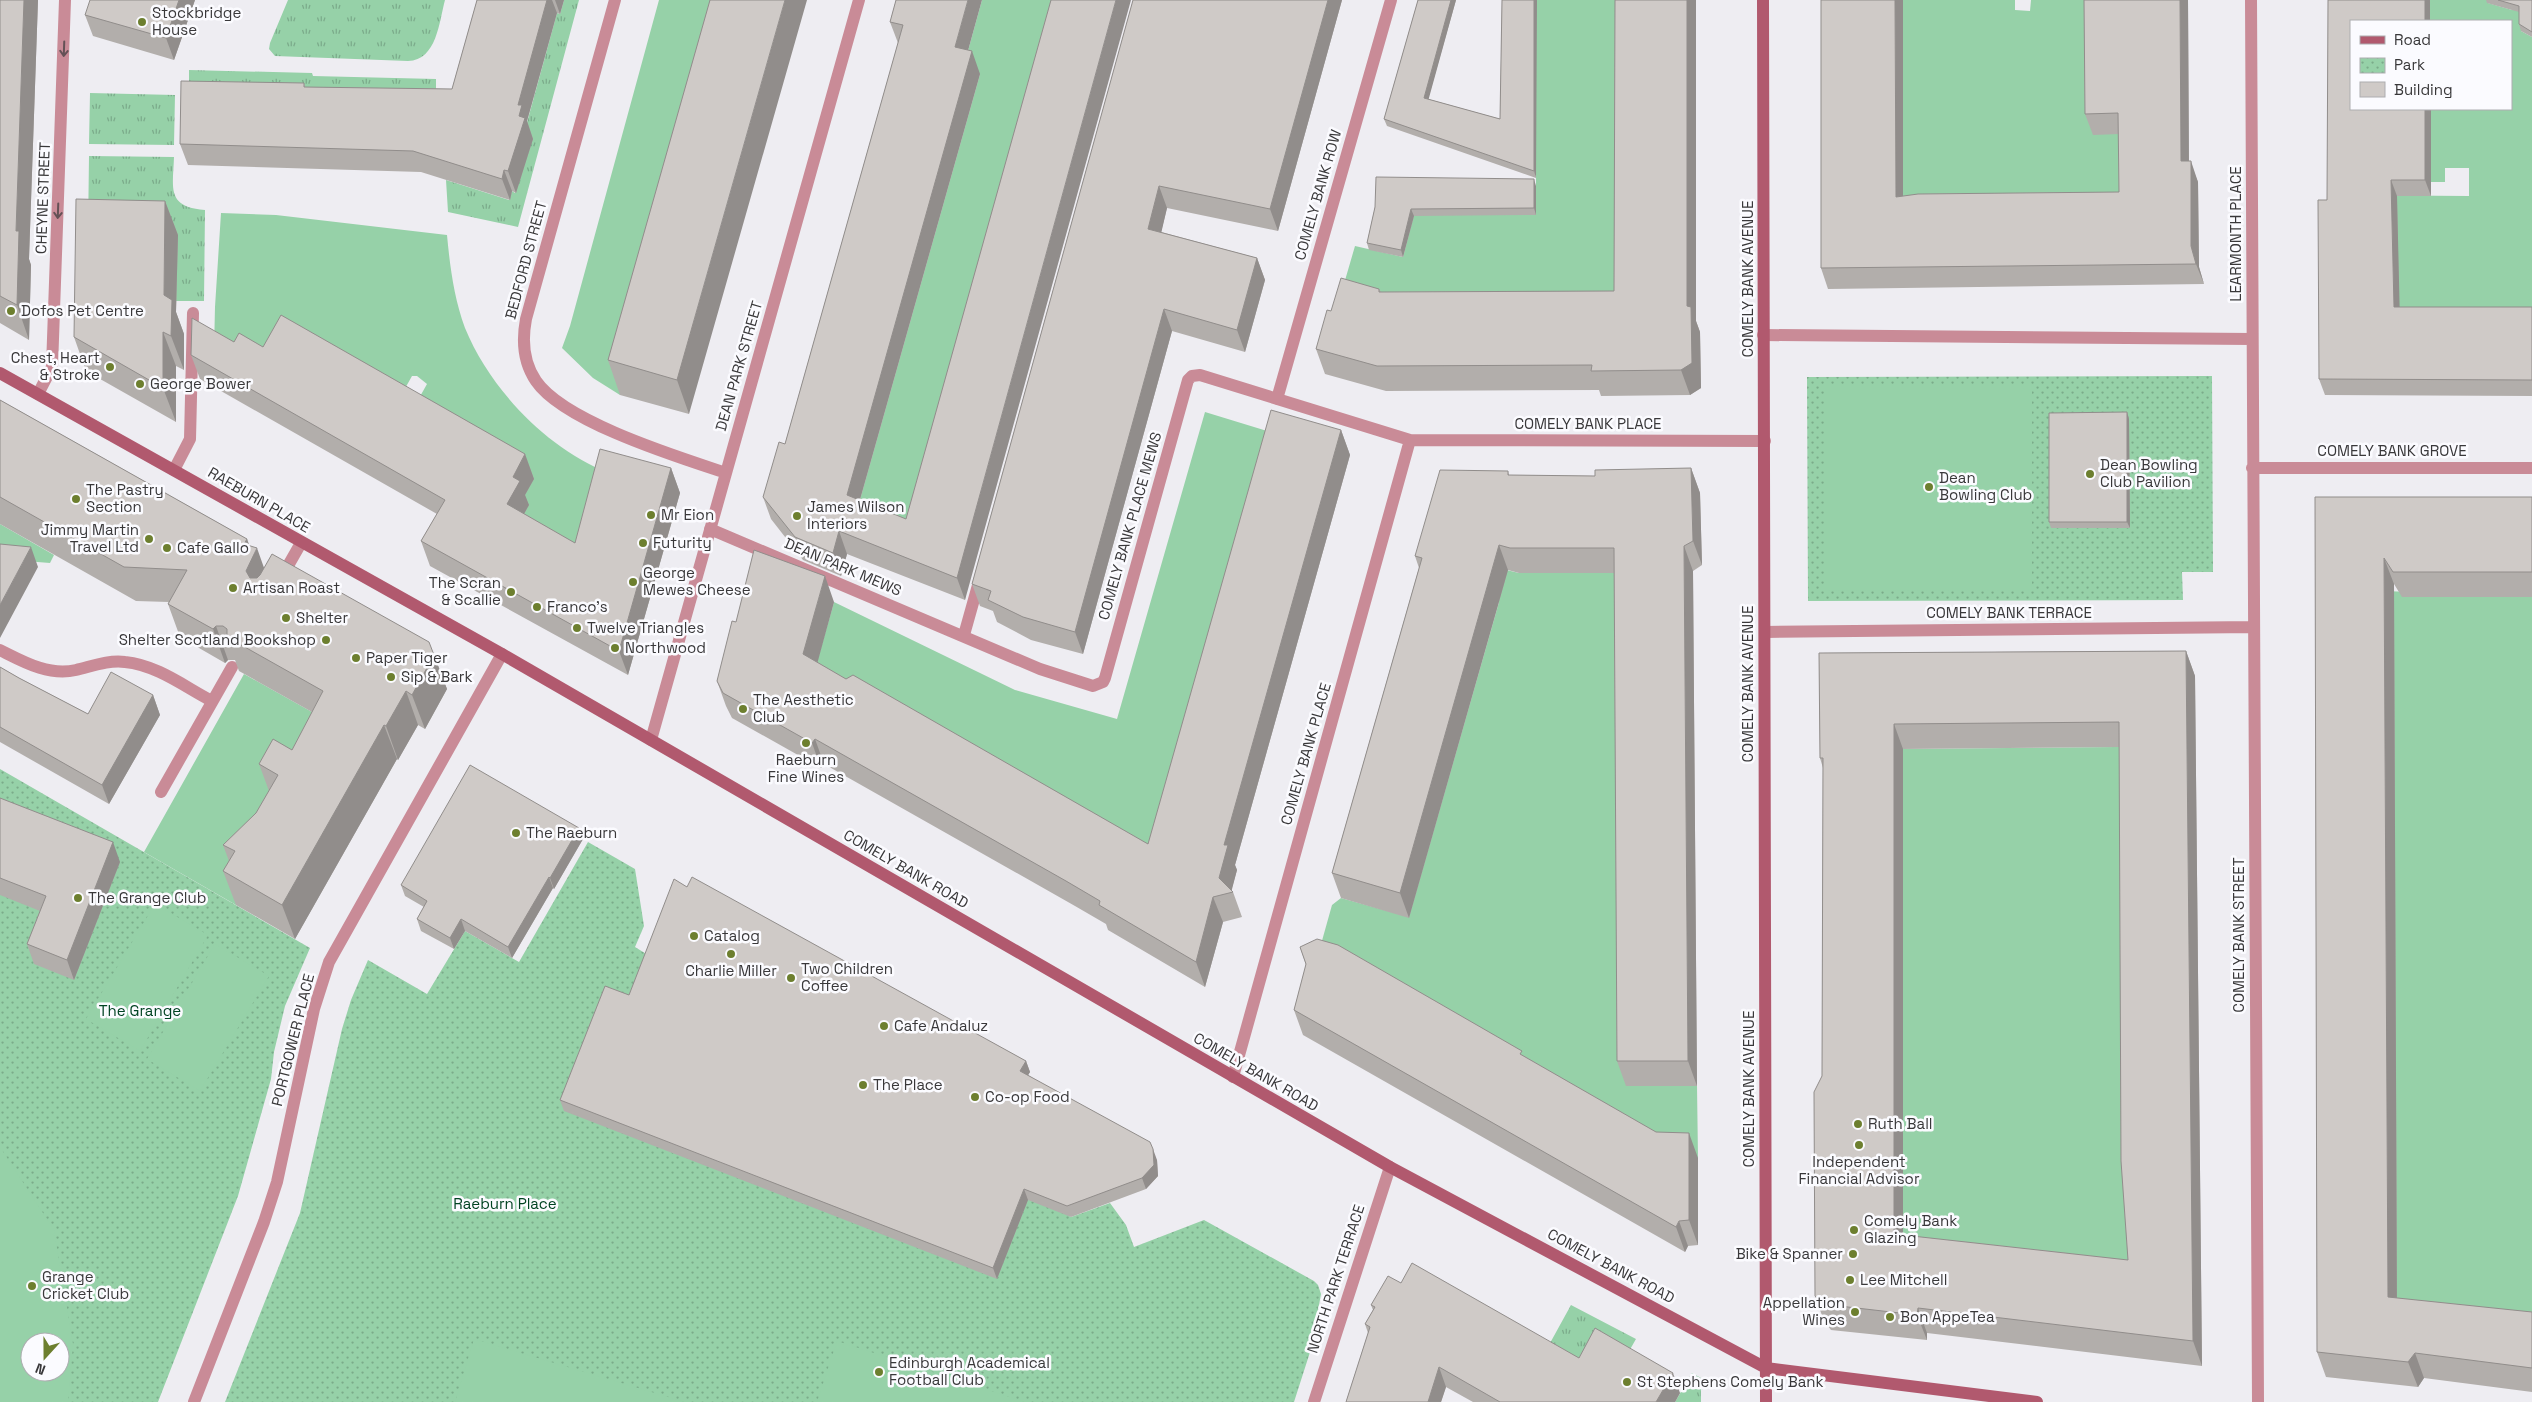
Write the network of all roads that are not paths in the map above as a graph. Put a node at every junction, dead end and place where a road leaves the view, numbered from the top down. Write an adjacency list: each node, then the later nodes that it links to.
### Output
1 (65, 0): 12 (street, CHEYNE STREET, one-way to 12)
2 (615, 0): 19 (street, BEDFORD STREET)
3 (858, 0): 19 (street, DEAN PARK STREET)
4 (1391, 0): 13 (street, COMELY BANK ROW)
5 (1764, 0): 8 (main road, COMELY BANK AVENUE)
6 (2251, 0): 9 (street, LEARMONTH PLACE)
7 (193, 312): 18 (street)
8 (1764, 335): 9 (street); 15 (main road, COMELY BANK AVENUE)
9 (2252, 339): 16 (street, LEARMONTH PLACE)
10 (0, 373): 12 (main road, RAEBURN PLACE)
11 (1192, 376): 13 (street, COMELY BANK PLACE); 30 (street, COMELY BANK PLACE MEWS)
12 (38, 394): 18 (main road, RAEBURN PLACE)
13 (1277, 398): 14 (street, COMELY BANK PLACE)
14 (1410, 440): 15 (street, COMELY BANK PLACE); 34 (street, COMELY BANK PLACE)
15 (1765, 441): 25 (main road, COMELY BANK AVENUE)
16 (2252, 468): 17 (street, COMELY BANK GROVE); 24 (street, COMELY BANK STREET)
17 (2532, 468)
18 (174, 470): 21 (main road, RAEBURN PLACE)
19 (726, 473): 20 (street, DEAN PARK STREET)
20 (710, 529): 26 (street, DEAN PARK MEWS); 32 (street, DEAN PARK STREET)
21 (301, 544): 23 (street); 28 (main road, RAEBURN PLACE)
22 (982, 568): 26 (street)
23 (275, 590)
24 (2254, 627): 25 (street, COMELY BANK TERRACE); 41 (street, COMELY BANK STREET)
25 (1764, 632): 36 (main road, COMELY BANK AVENUE)
26 (964, 635): 30 (street, DEAN PARK MEWS)
27 (0, 650): 31 (street)
28 (502, 654): 32 (main road, COMELY BANK ROAD); 37 (street, PORTGOWER PLACE)
29 (232, 667): 31 (street)
30 (1098, 684)
31 (212, 701): 33 (street)
32 (651, 740): 34 (main road, COMELY BANK ROAD)
33 (161, 792)
34 (1233, 1077): 35 (main road, COMELY BANK ROAD)
35 (1390, 1167): 36 (main road, COMELY BANK ROAD); 38 (street, NORTH PARK TERRACE)
36 (1766, 1368): 39 (main road, COMELY BANK AVENUE); 40 (main road, COMELY BANK ROAD)
37 (194, 1402)
38 (1314, 1402)
39 (1766, 1402)
40 (2037, 1402)
41 (2258, 1402)

